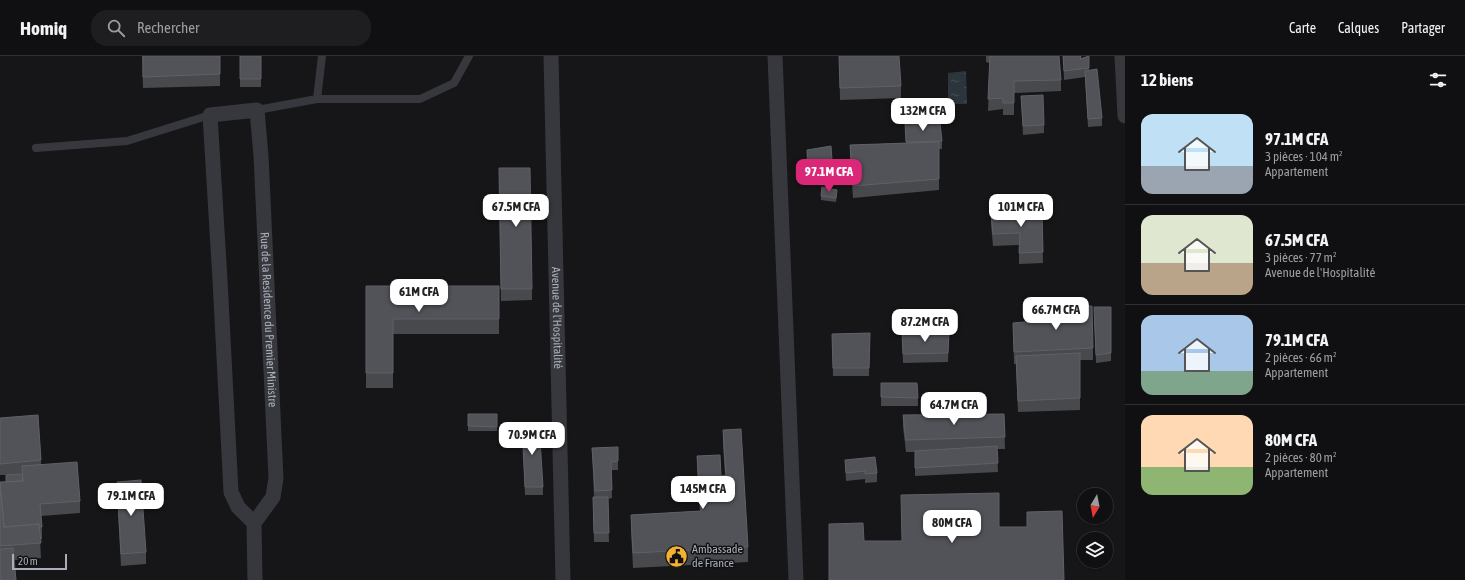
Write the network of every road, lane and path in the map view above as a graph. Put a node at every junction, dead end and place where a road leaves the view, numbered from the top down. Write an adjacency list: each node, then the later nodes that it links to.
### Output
1 (322, 56): 6 (lane)
2 (469, 56): 6 (lane)
3 (551, 56): 13 (street, Avenue de l'Hospitalité)
4 (775, 56): 14 (street)
5 (1122, 56): 9 (street)
6 (317, 99): 7 (lane)
7 (257, 110): 8 (street); 11 (street, Rue de la Residence du Premier Ministre)
8 (210, 115): 10 (lane); 11 (street)
9 (1125, 116)
10 (36, 148)
11 (254, 523): 12 (street)
12 (255, 580)
13 (563, 580)
14 (796, 580)

